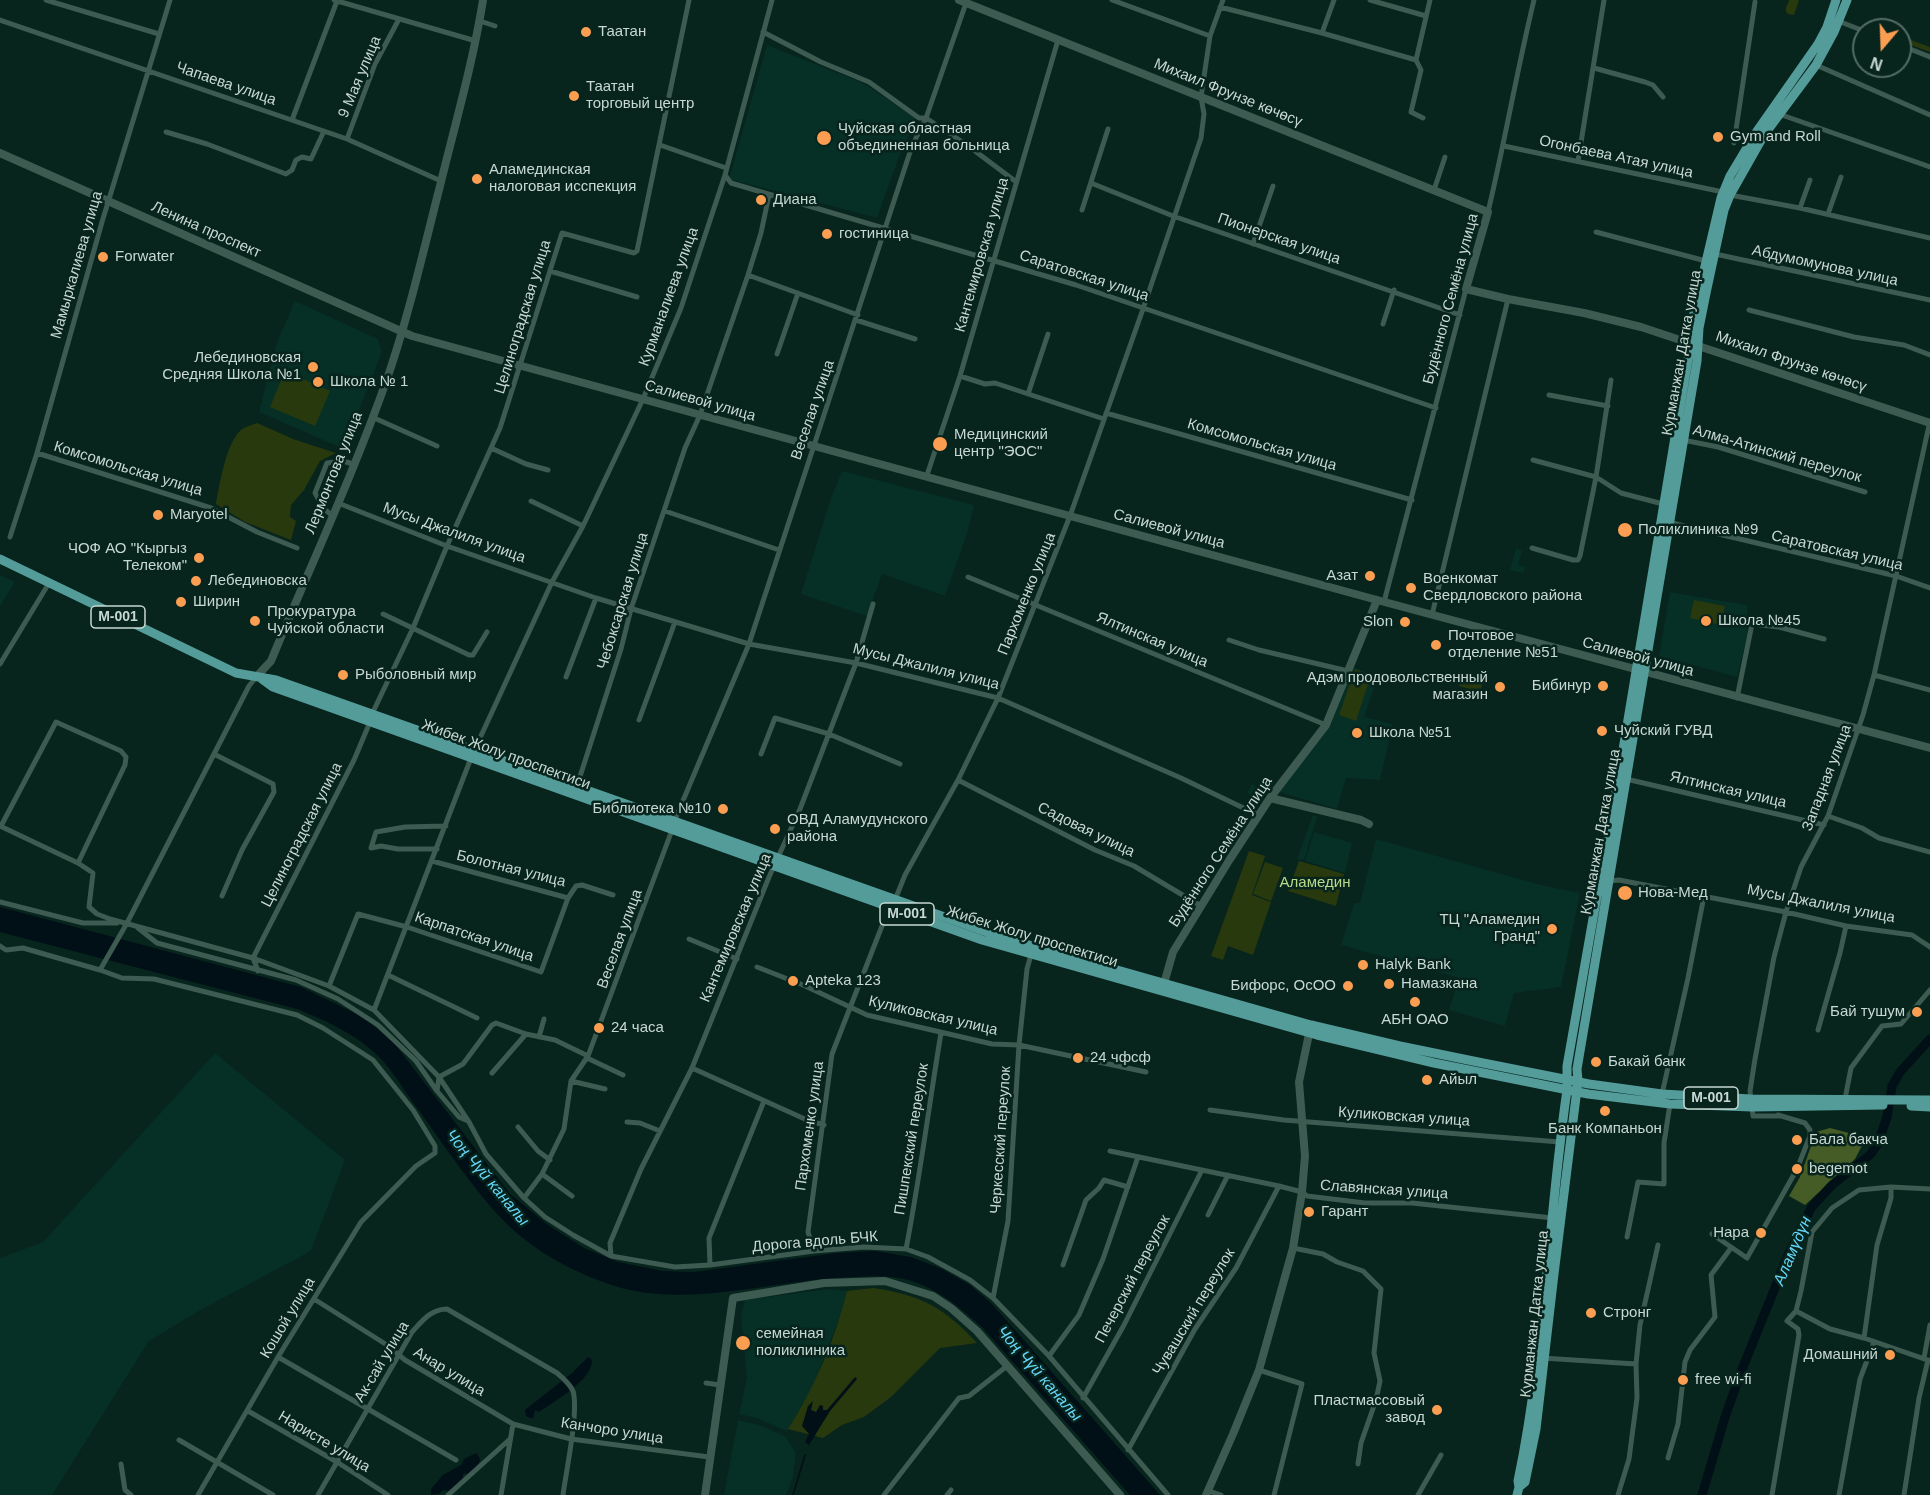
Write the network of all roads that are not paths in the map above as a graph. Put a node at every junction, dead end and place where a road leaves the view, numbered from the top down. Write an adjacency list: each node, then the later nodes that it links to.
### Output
1 (46, 0): 28 (street)
2 (170, 0): 28 (street, Мамыркалиева улица)
3 (483, 0): 21 (main road, Лермонтова улица)
4 (689, 0): 50 (street, Целиноградская улица)
5 (772, 0): 26 (street, Курманалиева улица)
6 (1112, 0): 29 (street)
7 (1223, 0): 18 (street, Пархоменко улица)
8 (1334, 0): 27 (street)
9 (1370, 0): 19 (street)
10 (1430, 0): 19 (street)
11 (1534, 0): 51 (street, Будённого Семёна улица)
12 (1604, 0): 36 (street)
13 (1836, 0): 64 (main road, Курманжан Датка улица)
14 (1847, 0): 22 (main road, Курманжан Датка улица)
15 (962, 1): 30 (main road, Михаил Фрунзе көчөсү); 42 (street, Веселая улица)
16 (335, 2): 23 (street); 44 (street)
17 (1755, 2): 49 (street)
18 (1220, 7): 27 (street); 29 (street, Пархоменко улица)
19 (1426, 16): 34 (street)
20 (0, 20): 37 (street, Чапаева улица)
21 (480, 21): 24 (street); 31 (main road, Лермонтова улица)
22 (1839, 21): 25 (street); 35 (main road, Курманжан Датка улица)
23 (397, 22): 31 (street); 48 (street, 9 Мая улица)
24 (495, 26)
25 (1852, 26)
26 (763, 32): 42 (street); 56 (street, Курманалиева улица)
27 (1322, 33): 34 (street)
28 (159, 34): 37 (street, Мамыркалиева улица)
29 (1210, 36): 38 (street, Пархоменко улица)
30 (1058, 39): 38 (main road, Михаил Фрунзе көчөсү); 60 (street, Кантемировская улица)
31 (476, 41): 59 (main road, Лермонтова улица)
32 (1912, 50): 33 (street)
33 (1930, 57)
34 (1416, 60): 43 (street)
35 (1816, 65): 40 (main road, Курманжан Датка улица); 41 (street)
36 (1594, 68): 39 (street); 54 (street)
37 (148, 70): 44 (street, Чапаева улица); 66 (street, Мамыркалиева улица)
38 (1201, 97): 63 (main road, Михаил Фрунзе көчөсү); 71 (street, Пархоменко улица)
39 (1662, 97)
40 (1779, 114): 55 (street); 64 (main road, Курманжан Датка улица)
41 (1930, 115)
42 (926, 118): 60 (street); 72 (street, Веселая улица)
43 (1424, 118)
44 (292, 120): 46 (street, Чапаева улица)
45 (1108, 129): 61 (street)
46 (324, 131): 47 (street); 48 (street, Чапаева улица)
47 (166, 132)
48 (347, 139): 59 (street, Чапаева улица)
49 (1734, 142)
50 (660, 145): 56 (street, Саратовская улица); 79 (street, Целиноградская улица)
51 (1504, 146): 54 (street, Огонбаева Атая улица); 69 (street, Будённого Семёна улица)
52 (0, 153): 66 (main road, Ленина проспект)
53 (1445, 157): 63 (street)
54 (1578, 161): 64 (street, Огонбаева Атая улица)
55 (1930, 167)
56 (726, 172): 65 (street, Саратовская улица); 103 (street, Курманалиева улица)
57 (1841, 177): 70 (street)
58 (1809, 180): 67 (street)
59 (441, 181): 92 (main road, Лермонтова улица)
60 (1015, 182): 77 (street, Кантемировская улица)
61 (1091, 183): 68 (street); 71 (street, Пионерская улица)
62 (1273, 186): 75 (street)
63 (1434, 190): 69 (main road, Михаил Фрунзе көчөсү)
64 (1727, 193): 67 (street, Огонбаева Атая улица); 76 (main road, Курманжан Датка улица); 78 (main road, Курманжан Датка улица)
65 (769, 195): 72 (street, Саратовская улица); 80 (street, Чебоксарская улица)
66 (108, 201): 92 (main road, Ленина проспект); 114 (street, Мамыркалиева улица)
67 (1800, 208): 70 (street, Огонбаева Атая улица)
68 (1082, 210)
69 (1488, 212): 81 (main road, Будённого Семёна улица)
70 (1828, 214): 74 (street, Огонбаева Атая улица)
71 (1173, 216): 75 (street, Пионерская улица); 87 (street, Пархоменко улица)
72 (885, 229): 77 (street, Саратовская улица); 90 (street, Веселая улица)
73 (1596, 232): 78 (street)
74 (1930, 238)
75 (1253, 244): 82 (street, Пионерская улица)
76 (1714, 254): 86 (street, Абдумомунова улица); 95 (main road, Курманжан Датка улица)
77 (995, 259): 87 (street, Саратовская улица); 99 (street, Кантемировская улица)
78 (1706, 261): 95 (main road, Курманжан Датка улица)
79 (550, 271): 84 (street); 98 (street, Целиноградская улица)
80 (748, 275): 83 (street); 106 (street, Чебоксарская улица)
81 (1467, 289): 85 (main road, Михаил Фрунзе көчөсү); 89 (street, Будённого Семёна улица)
82 (1394, 290): 89 (street, Пионерская улица); 91 (street)
83 (798, 293): 90 (street); 96 (street)
84 (637, 297)
85 (1508, 299): 95 (main road, Михаил Фрунзе көчөсү); 147 (street)
86 (1930, 300)
87 (1143, 309): 105 (street, Саратовская улица); 107 (street, Пархоменко улица)
88 (1749, 310): 97 (street)
89 (1460, 315): 105 (street, Будённого Семёна улица)
90 (857, 317): 94 (street); 112 (street, Веселая улица)
91 (1383, 324)
92 (402, 332): 98 (main road, Салиевой улица); 108 (main road, Лермонтова улица)
93 (1048, 334): 101 (street)
94 (915, 339)
95 (1694, 344): 109 (main road, Михаил Фрунзе көчөсү); 110 (main road, Курманжан Датка улица); 124 (main road, Курманжан Датка улица)
96 (777, 354)
97 (1930, 355)
98 (521, 365): 103 (main road, Салиевой улица); 113 (street, Целиноградская улица)
99 (960, 376): 101 (street, Комсомольская улица); 118 (street, Кантемировская улица)
100 (1611, 380): 104 (street)
101 (1028, 394): 107 (street, Комсомольская улица)
102 (1549, 395): 104 (street)
103 (643, 399): 106 (main road, Салиевой улица); 129 (street, Курманалиева улица)
104 (1608, 406): 119 (street)
105 (1436, 408): 121 (street, Будённого Семёна улица)
106 (700, 415): 112 (main road, Салиевой улица); 125 (street, Чебоксарская улица)
107 (1105, 416): 121 (street, Комсомольская улица); 127 (street, Пархоменко улица)
108 (372, 417): 111 (street); 116 (main road, Лермонтова улица)
109 (1930, 422): 136 (street, Западная улица)
110 (1683, 440): 120 (street, Алма-Атинский переулок); 128 (main road, Курманжан Датка улица)
111 (437, 446)
112 (813, 446): 118 (main road, Салиевой улица); 134 (street, Веселая улица)
113 (491, 448): 117 (street); 131 (street, Целиноградская улица)
114 (37, 453): 130 (street, Мамыркалиева улица); 132 (street, Комсомольская улица)
115 (1533, 460): 119 (street)
116 (353, 464): 123 (main road, Лермонтова улица); 126 (street)
117 (548, 470)
118 (927, 475): 127 (main road, Салиевой улица)
119 (1596, 477): 124 (street); 133 (street)
120 (1865, 492)
121 (1412, 500): 142 (street, Будённого Семёна улица)
122 (531, 501): 129 (street)
123 (338, 503): 126 (main road, Лермонтова улица); 131 (street, Мусы Джалиля улица)
124 (1664, 504): 157 (main road, Курманжан Датка улица)
125 (665, 511): 134 (street); 145 (street, Чебоксарская улица)
126 (333, 516): 159 (main road, Лермонтова улица)
127 (1070, 516): 142 (main road, Салиевой улица); 144 (street, Пархоменко улица)
128 (1668, 522): 136 (street, Саратовская улица); 157 (main road, Курманжан Датка улица)
129 (583, 526): 138 (street, Курманалиева улица)
130 (10, 537)
131 (447, 546): 138 (street, Мусы Джалиля улица); 149 (street, Целиноградская улица)
132 (297, 548)
133 (1532, 548)
134 (779, 550): 153 (street, Веселая улица)
135 (0, 559): 139 (main road, М-001)
136 (1896, 576): 140 (street, Саратовская улица); 158 (street, Западная улица)
137 (968, 577): 144 (street, Ялтинская улица)
138 (552, 582): 141 (street, Мусы Джалиля улица); 171 (street, Курманалиева улица)
139 (49, 583): 155 (street); 159 (main road, Жибек Жолу проспектиси / М-001)
140 (1930, 588)
141 (596, 598): 145 (street, Мусы Джалиля улица); 160 (street)
142 (1381, 601): 147 (main road, Салиевой улица); 156 (main road, Будённого Семёна улица)
143 (873, 604): 154 (street, Кантемировская улица)
144 (1036, 605): 162 (street, Пархоменко улица); 166 (street, Ялтинская улица)
145 (631, 609): 148 (street, Мусы Джалиля улица); 176 (street, Чебоксарская улица)
146 (382, 614): 149 (street)
147 (1432, 615): 157 (main road, Салиевой улица)
148 (675, 622): 153 (street, Мусы Джалиля улица); 165 (street)
149 (413, 628): 150 (street); 164 (street, Целиноградская улица)
150 (487, 632)
151 (1824, 639): 163 (street)
152 (1229, 640): 156 (street)
153 (749, 644): 154 (street, Мусы Джалиля улица); 184 (street, Веселая улица)
154 (856, 663): 162 (street, Мусы Джалиля улица); 168 (street, Кантемировская улица)
155 (0, 664)
156 (1348, 671): 166 (main road, Будённого Семёна улица)
157 (1639, 671): 163 (main road, Салиевой улица); 174 (main road, Курманжан Датка улица); 234 (main road, Курманжан Датка улица)
158 (1874, 675): 161 (street); 167 (street, Западная улица)
159 (257, 676): 164 (main road, Жибек Жолу проспектиси / М-001); 170 (street, Лермонтова улица)
160 (566, 677)
161 (1930, 690)
162 (998, 698): 175 (street, Пархоменко улица); 178 (street, Мусы Джалиля улица)
163 (1737, 698): 167 (main road, Салиевой улица)
164 (371, 718): 171 (main road, Жибек Жолу проспектиси / М-001); 208 (street, Целиноградская улица)
165 (639, 720)
166 (1326, 725): 177 (main road, Будённого Семёна улица)
167 (1858, 729): 169 (main road, Салиевой улица); 179 (street, Западная улица)
168 (829, 734): 172 (street); 173 (street); 188 (street, Кантемировская улица)
169 (1930, 748)
170 (214, 754): 192 (street); 200 (street, Лермонтова улица)
171 (473, 754): 176 (main road, Жибек Жолу проспектиси / М-001); 183 (street, Курманалиева улица)
172 (761, 754)
173 (900, 764)
174 (1626, 779): 181 (street, Ялтинская улица); 190 (main road, Курманжан Датка улица)
175 (958, 780): 195 (street, Пархоменко улица); 197 (street, Садовая улица)
176 (575, 791): 184 (main road, Жибек Жолу проспектиси / М-001)
177 (1270, 798): 178 (main road, Будённого Семёна улица); 180 (main road)
178 (1258, 815): 197 (main road, Будённого Семёна улица)
179 (1828, 816): 181 (street, Западная улица); 186 (street)
180 (1369, 824)
181 (1824, 825): 199 (street, Западная улица)
182 (1, 826): 189 (street); 189 (street)
183 (446, 826): 185 (street, Курманалиева улица); 185 (street)
184 (673, 826): 188 (main road, Жибек Жолу проспектиси / М-001); 228 (street, Веселая улица)
185 (437, 849): 187 (street, Курманалиева улица)
186 (1930, 852)
187 (432, 861): 194 (street, Болотная улица); 203 (street, Курманалиева улица)
188 (776, 862): 195 (main road, Жибек Жолу проспектиси / М-001); 198 (main road, Жибек Жолу проспектиси / М-001); 209 (street, Кантемировская улица)
189 (78, 863): 200 (street)
190 (1609, 881): 193 (street, Мусы Джалиля улица); 236 (main road, Курманжан Датка улица)
191 (613, 895): 194 (street, Болотная улица)
192 (222, 896)
193 (1704, 896): 199 (street, Мусы Джалиля улица); 240 (street)
194 (568, 898): 203 (street, Карпатская улица)
195 (895, 900): 198 (street, Пархоменко улица); 207 (main road, Жибек Жолу проспектиси / М-001)
196 (0, 902): 200 (street)
197 (1201, 906): 215 (main road, Будённого Семёна улица)
198 (889, 908): 207 (main road, Жибек Жолу проспектиси / М-001); 217 (street, Пархоменко улица)
199 (1786, 912): 202 (street, Мусы Джалиля улица); 245 (street, Западная улица)
200 (128, 923): 201 (street); 210 (street, Лермонтова улица)
201 (136, 926): 208 (street, Дорога вдоль БЧК); 212 (street)
202 (1846, 926): 206 (street, Мусы Джалиля улица); 223 (street)
203 (406, 927): 213 (street, Курманалиева улица); 214 (street, Карпатская улица)
204 (689, 939): 209 (street)
205 (0, 946): 210 (street)
206 (1930, 947)
207 (1032, 951): 215 (main road, Жибек Жолу проспектиси / М-001); 227 (street, Черкесский переулок)
208 (253, 958): 212 (street); 214 (street, Дорога вдоль БЧК)
209 (737, 959): 229 (street, Кантемировская улица)
210 (102, 967): 284 (street, Кошой улица)
211 (757, 967): 217 (street, Куликовская улица)
212 (258, 971): 221 (street)
213 (388, 975): 218 (street, Курманалиева улица); 219 (street)
214 (328, 986): 218 (street, Дорога вдоль БЧК)
215 (1163, 987): 222 (main road, Жибек Жолу проспектиси / М-001)
216 (1930, 990): 241 (street)
217 (850, 1008): 224 (street, Куликовская улица); 254 (street, Пархоменко улица)
218 (374, 1010): 221 (street); 233 (street, Дорога вдоль БЧК)
219 (477, 1018)
220 (544, 1019): 226 (street)
221 (378, 1025): 238 (street)
222 (1310, 1028): 234 (main road, Жибек Жолу проспектиси / М-001); 239 (main road, Жибек Жолу проспектиси / М-001); 253 (main road)
223 (1818, 1030)
224 (941, 1033): 227 (street, Куликовская улица); 278 (street, Пишпекский переулок)
225 (526, 1034): 226 (street); 231 (street); 233 (street)
226 (538, 1036): 228 (street)
227 (1019, 1045): 230 (street, Куликовская улица); 283 (street, Черкесский переулок)
228 (587, 1057): 232 (street); 235 (street, Веселая улица)
229 (692, 1068): 243 (street); 256 (street, Кантемировская улица)
230 (1146, 1072)
231 (492, 1073)
232 (623, 1075)
233 (439, 1077): 238 (street); 251 (street, Дорога вдоль БЧК)
234 (1568, 1079): 236 (main road, Жибек Жолу проспектиси / М-001); 239 (main road, Курманжан Датка улица)
235 (571, 1081): 237 (street); 260 (street, Веселая улица)
236 (1578, 1081): 239 (main road, Курманжан Датка улица); 240 (main road, М-001)
237 (605, 1089)
238 (437, 1091): 251 (street)
239 (1572, 1091): 247 (main road, М-001); 257 (main road, Курманжан Датка улица); 292 (main road, Курманжан Датка улица)
240 (1662, 1094): 245 (main road, М-001)
241 (1845, 1099): 244 (main road, М-001); 245 (main road, М-001)
242 (1930, 1100): 246 (main road, М-001)
243 (764, 1101): 254 (street); 281 (street)
244 (1873, 1102): 246 (main road, М-001); 250 (main road, М-001)
245 (1751, 1103): 247 (main road, М-001); 250 (main road, М-001)
246 (1909, 1103): 248 (main road, М-001)
247 (1670, 1104): 274 (street)
248 (1930, 1107)
249 (1210, 1110): 253 (street, Куликовская улица)
250 (1778, 1112): 277 (street)
251 (469, 1122): 270 (street, Дорога вдоль БЧК)
252 (627, 1122): 256 (street)
253 (1303, 1122): 257 (street, Куликовская улица); 268 (main road)
254 (824, 1125): 279 (street, Пархоменко улица)
255 (518, 1127): 260 (street)
256 (660, 1131): 280 (street, Кантемировская улица)
257 (1560, 1142): 272 (main road, Курманжан Датка улица)
258 (1110, 1151): 259 (street, Славянская улица)
259 (1138, 1157): 261 (street, Славянская улица); 265 (street)
260 (550, 1160): 262 (street, Веселая улица)
261 (1202, 1170): 263 (street, Славянская улица); 299 (street, Печерский переулок)
262 (542, 1174): 269 (street); 270 (street, Веселая улица)
263 (1228, 1176): 264 (street, Славянская улица); 271 (street)
264 (1279, 1186): 268 (street, Славянская улица); 306 (street, Чувашский переулок)
265 (1128, 1187): 282 (street); 290 (street)
266 (1891, 1187): 267 (street); 285 (street); 287 (street)
267 (1930, 1189)
268 (1302, 1192): 272 (street, Славянская улица); 276 (main road)
269 (572, 1196)
270 (524, 1198): 280 (street, Дорога вдоль БЧК)
271 (1208, 1215)
272 (1553, 1218): 292 (main road, Курманжан Датка улица)
273 (1712, 1234): 277 (street)
274 (1627, 1238)
275 (1658, 1245): 294 (street)
276 (1293, 1248): 296 (main road); 314 (street)
277 (1731, 1248): 309 (street)
278 (906, 1249): 279 (street, Дорога вдоль БЧК); 283 (street, Дорога вдоль БЧК)
279 (814, 1251): 281 (street, Дорога вдоль БЧК)
280 (611, 1256): 281 (street, Дорога вдоль БЧК)
281 (710, 1265)
282 (1063, 1265)
283 (993, 1298): 290 (street, Дорога вдоль БЧК)
284 (314, 1299): 289 (street, Анар улица); 291 (street, Кошой улица)
285 (1796, 1311): 287 (street); 333 (street)
286 (1930, 1325): 293 (street)
287 (1864, 1338): 288 (street)
288 (1874, 1342): 293 (street); 334 (street)
289 (399, 1354): 300 (street, Ак-сай улица); 302 (street, Анар улица); 304 (street, Ак-сай улица)
290 (1049, 1356): 299 (street, Дорога вдоль БЧК)
291 (278, 1357): 300 (street); 301 (street, Кошой улица)
292 (1541, 1357): 294 (street); 315 (main road, Курманжан Датка улица)
293 (1927, 1360): 335 (street)
294 (1636, 1364): 332 (street)
295 (1007, 1366): 298 (main road); 326 (street); 327 (main road)
296 (1258, 1370): 316 (main road); 330 (street)
297 (706, 1383): 298 (street)
298 (720, 1385): 308 (main road)
299 (1083, 1398): 306 (street, Дорога вдоль БЧК)
300 (368, 1409): 310 (street); 311 (street, Ак-сай улица)
301 (248, 1411): 311 (street, Наристе улица); 312 (street, Кошой улица)
302 (513, 1424): 303 (street); 304 (street, Канчоро улица)
303 (510, 1438): 322 (street); 323 (street)
304 (571, 1439): 308 (street, Канчоро улица); 324 (street)
305 (179, 1440): 312 (street)
306 (1128, 1450): 328 (street, Дорога вдоль БЧК)
307 (1441, 1455): 331 (street)
308 (710, 1457): 325 (main road)
309 (1668, 1458)
310 (456, 1460)
311 (337, 1462): 320 (street, Ак-сай улица); 321 (street, Наристе улица)
312 (217, 1463): 318 (street, Кошой улица); 319 (street)
313 (121, 1464): 317 (street)
314 (1358, 1464)
315 (1518, 1491)
316 (1207, 1493): 329 (street)
317 (131, 1495)
318 (198, 1495)
319 (273, 1495)
320 (318, 1495)
321 (388, 1495)
322 (448, 1495)
323 (501, 1495)
324 (563, 1495)
325 (705, 1495)
326 (884, 1495)
327 (1120, 1495)
328 (1168, 1495)
329 (1221, 1495)
330 (1274, 1495)
331 (1418, 1495)
332 (1618, 1495)
333 (1772, 1495)
334 (1839, 1495)
335 (1904, 1495)

